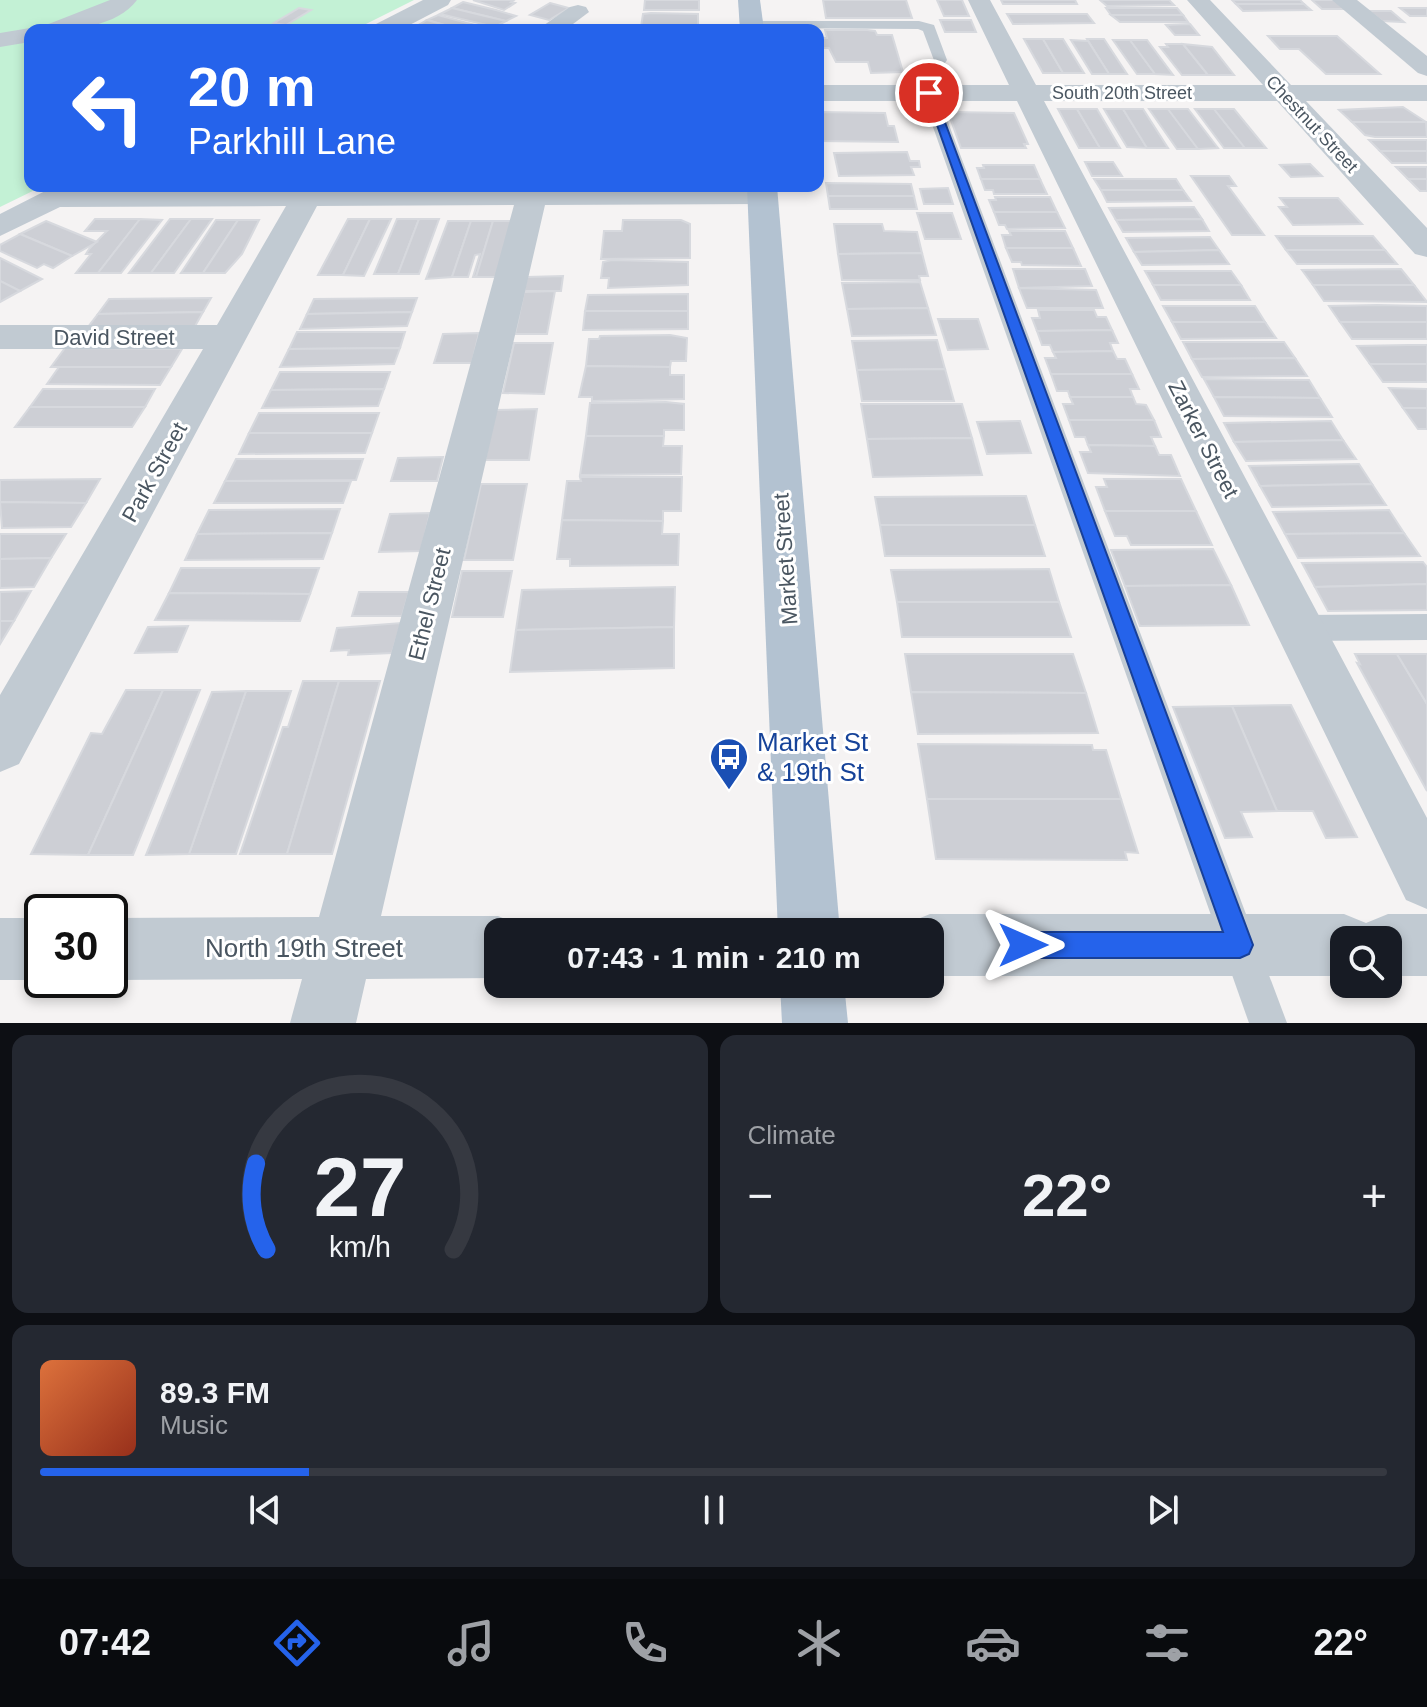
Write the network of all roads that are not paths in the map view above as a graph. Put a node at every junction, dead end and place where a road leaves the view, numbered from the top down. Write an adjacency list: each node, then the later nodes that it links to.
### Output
1 (126, 0): 8 (street)
2 (440, 0): 9 (street)
3 (749, 0): 11 (main road)
4 (979, 0): 19 (street, Zarker Street)
5 (1198, 0): 20 (street, Chestnut Street)
6 (1343, 0): 16 (street)
7 (578, 14): 10 (street)
8 (71, 24)
9 (394, 24)
10 (560, 24)
11 (751, 24)
12 (824, 26): 15 (lane)
13 (24, 36): 14 (street)
14 (0, 40)
15 (940, 60)
16 (1427, 68)
17 (824, 93): 18 (street, South 20th Street)
18 (929, 93): 19 (street, South 20th Street); 37 (lane)
19 (1026, 93): 20 (street, South 20th Street); 32 (street, Zarker Street)
20 (1283, 93): 21 (street, South 20th Street); 28 (street, Chestnut Street)
21 (1427, 93)
22 (66, 192): 26 (street); 27 (street)
23 (495, 192): 26 (street)
24 (533, 192): 42 (street, Ethel Street)
25 (762, 192): 35 (main road, Market Street)
26 (307, 197): 30 (street, Park Street)
27 (0, 226)
28 (1427, 247)
29 (0, 337): 30 (street, David Street)
30 (229, 337): 33 (street, Park Street)
31 (1427, 627): 32 (lane)
32 (1301, 628): 34 (street, Zarker Street)
33 (0, 746)
34 (1427, 879)
35 (808, 918)
36 (944, 945): 37 (street)
37 (1240, 945): 38 (street); 49 (lane)
38 (1330, 945)
39 (1402, 945): 40 (street)
40 (1427, 945)
41 (484, 947): 42 (street, North 19th Street)
42 (342, 948): 45 (street, North 19th Street); 47 (street, Ethel Street)
43 (0, 949): 44 (street)
44 (24, 949)
45 (128, 949)
46 (813, 998): 48 (main road)
47 (323, 1023)
48 (815, 1023)
49 (1268, 1023)

